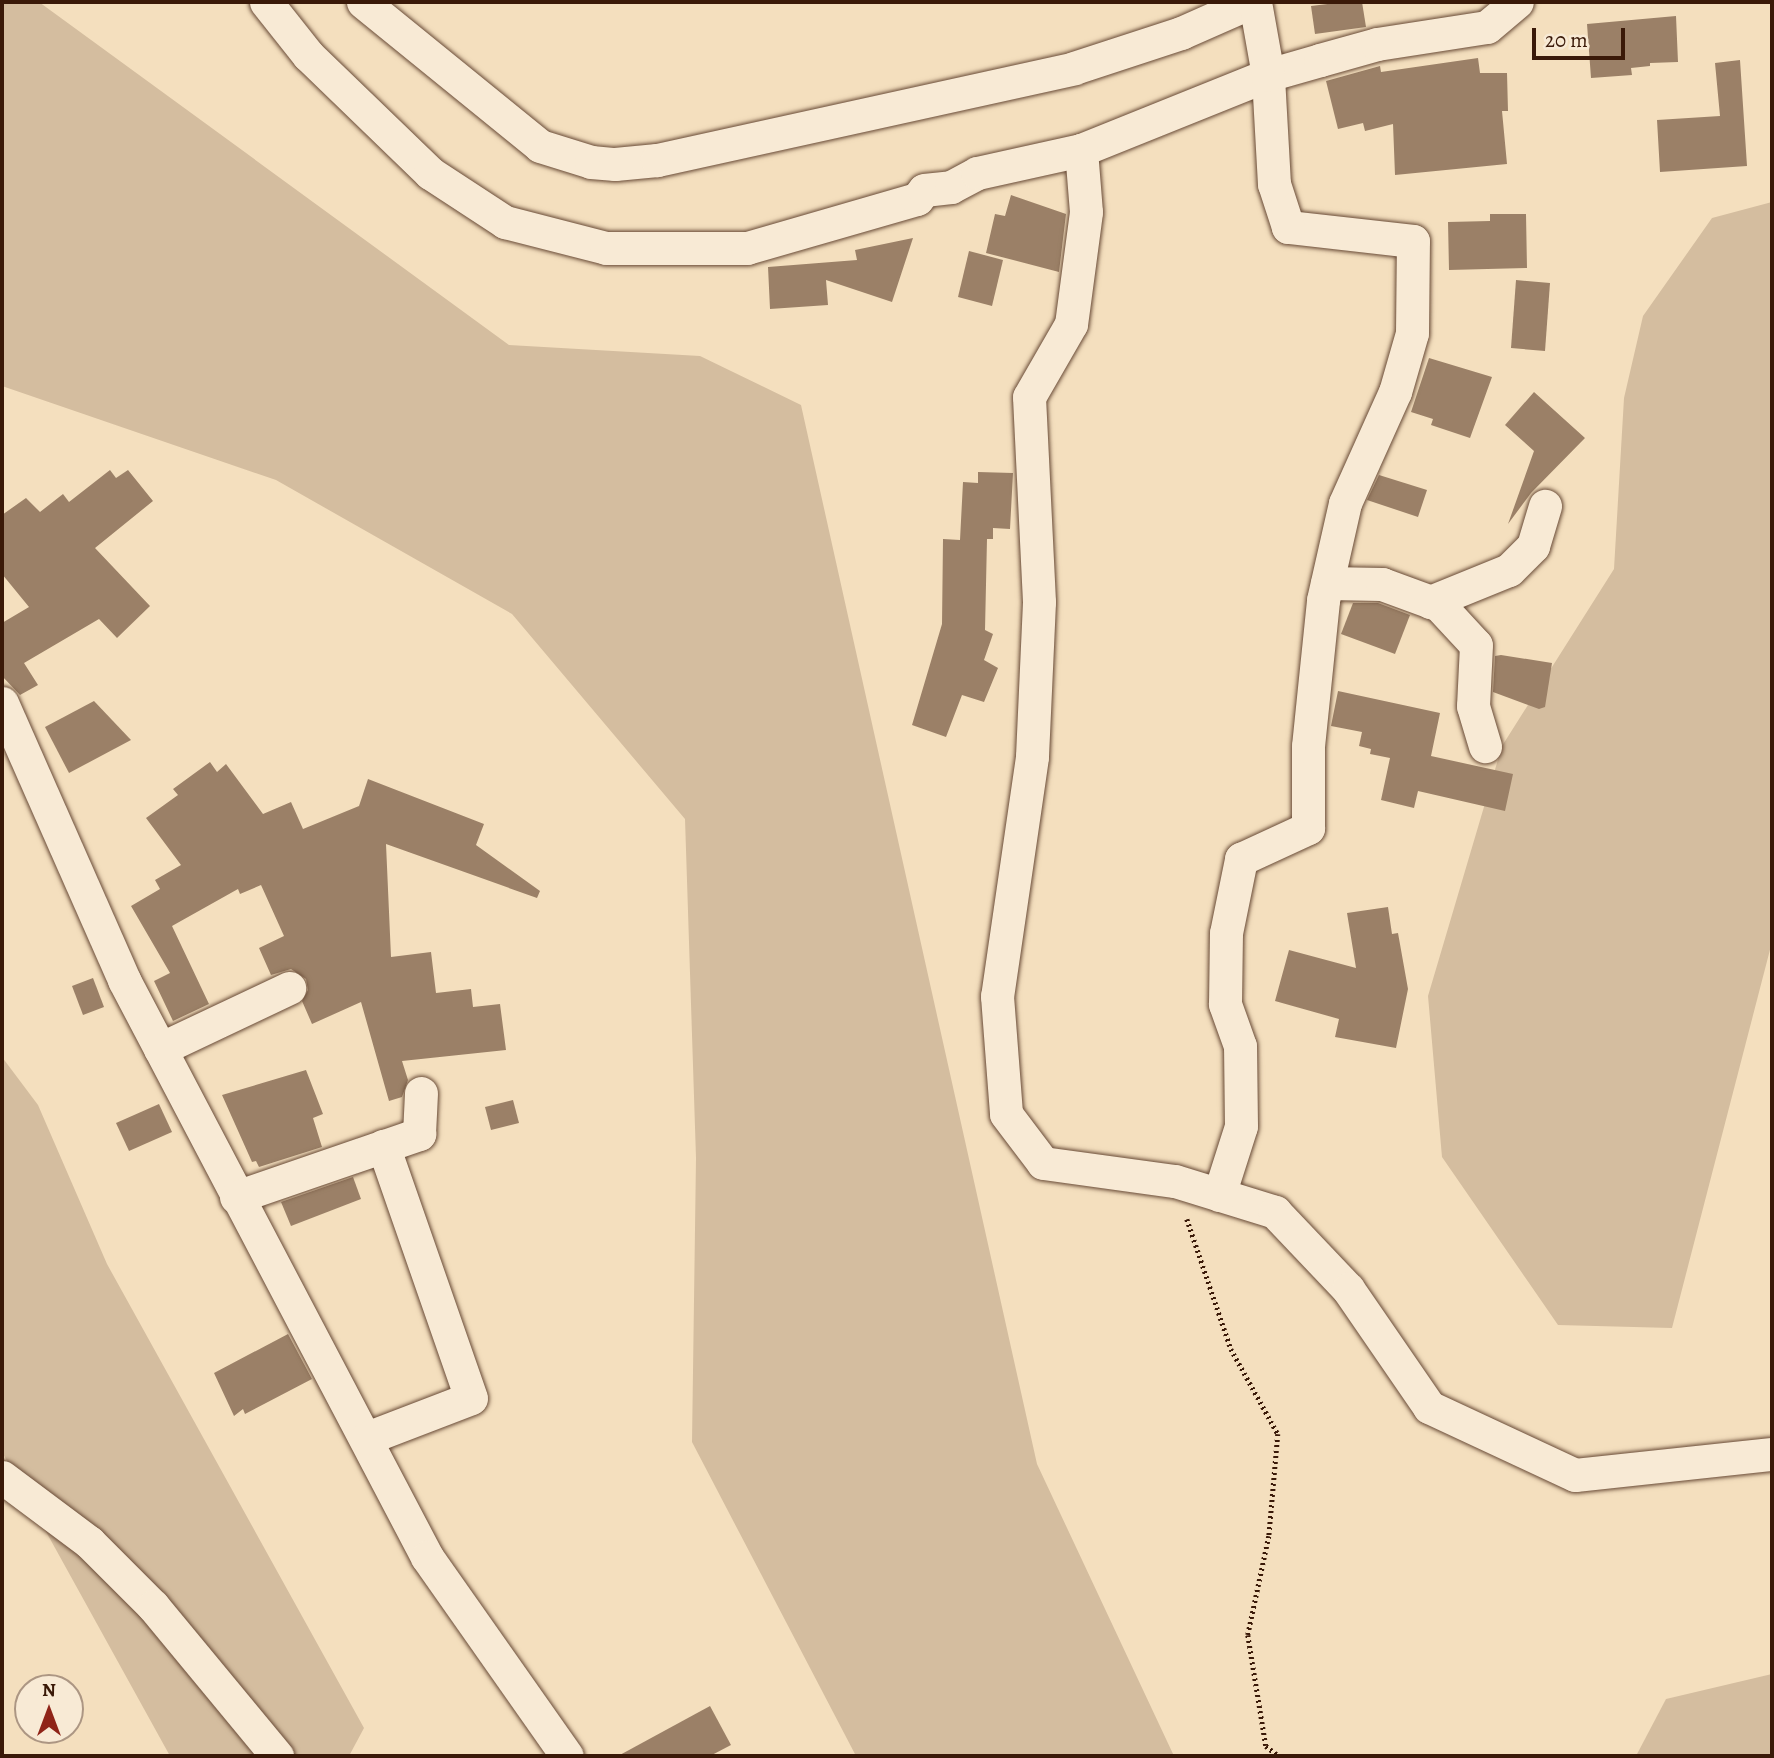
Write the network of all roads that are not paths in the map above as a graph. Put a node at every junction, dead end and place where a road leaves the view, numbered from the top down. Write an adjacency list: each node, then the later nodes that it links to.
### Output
1 (266, 2): 6 (street)
2 (363, 2): 3 (street)
3 (1253, 2): 5 (street)
4 (1517, 2): 5 (street)
5 (1268, 75): 6 (street); 8 (street)
6 (1081, 150): 16 (street)
7 (1545, 506): 9 (street)
8 (1327, 583): 9 (street); 16 (street)
9 (1430, 602): 11 (street)
10 (2, 703): 13 (street)
11 (1485, 746)
12 (289, 988): 13 (street)
13 (160, 1049): 17 (street)
14 (421, 1093): 15 (street)
15 (383, 1146): 17 (street); 18 (street)
16 (1219, 1195): 19 (street)
17 (236, 1197): 18 (street)
18 (367, 1437): 22 (street)
19 (1772, 1454)
20 (2, 1477): 21 (street)
21 (276, 1756)
22 (567, 1756)

